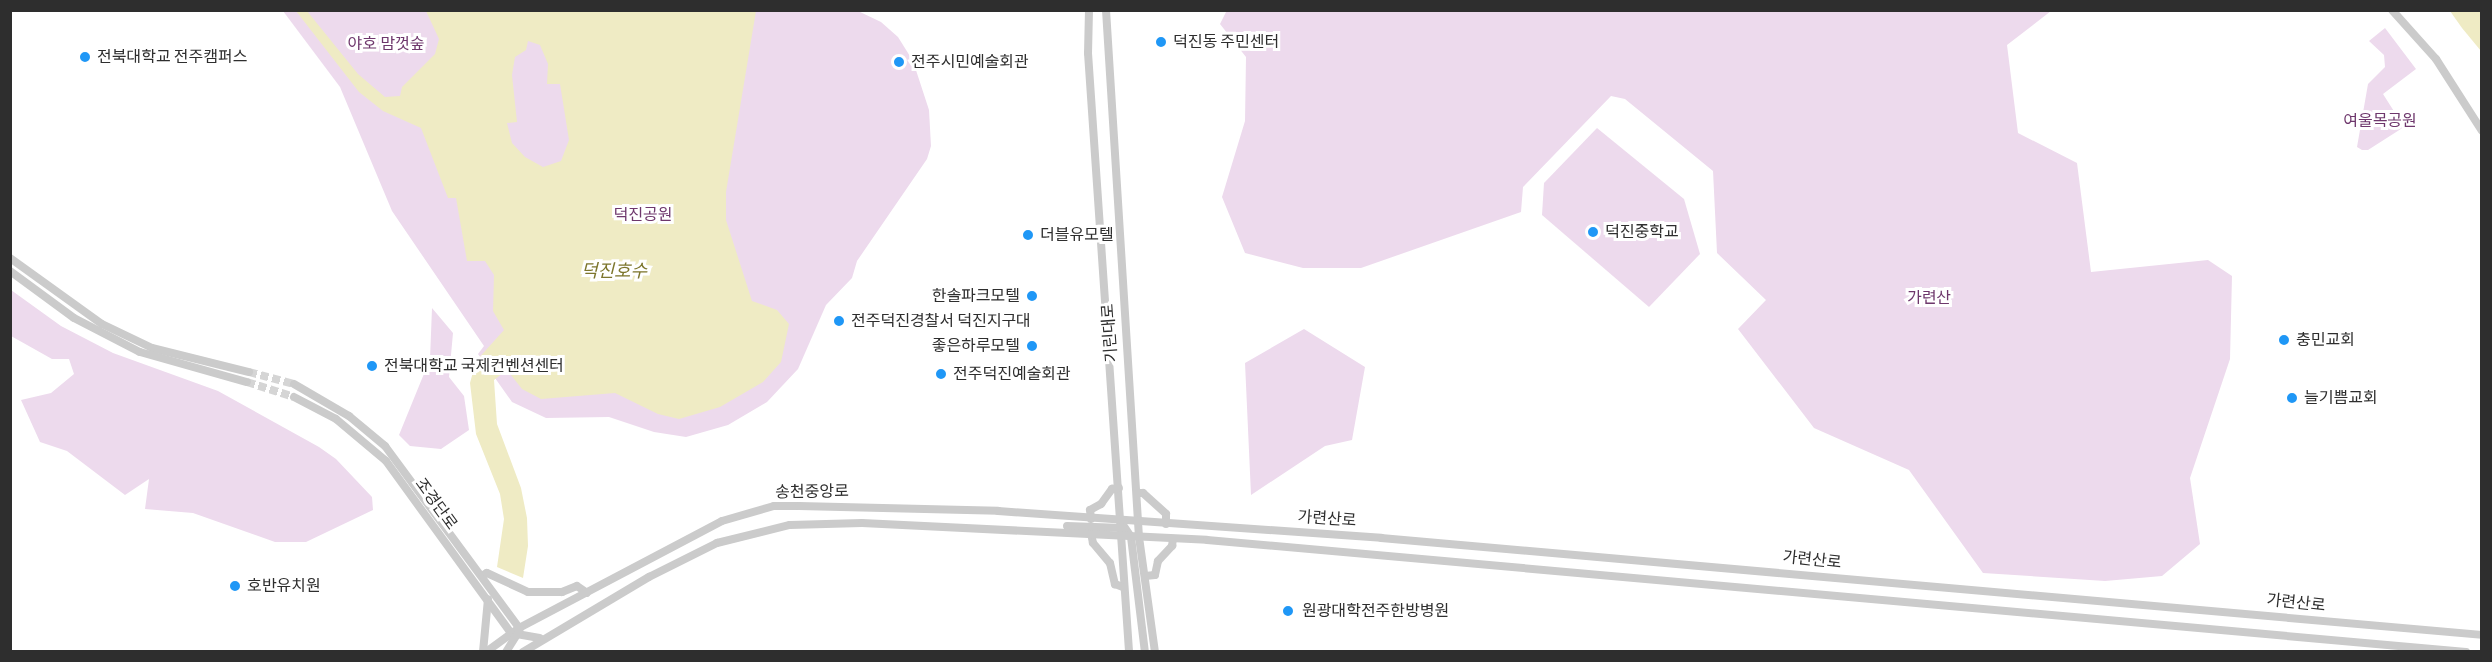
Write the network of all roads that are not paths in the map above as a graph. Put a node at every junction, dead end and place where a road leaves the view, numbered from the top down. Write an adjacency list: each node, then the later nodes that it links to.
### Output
1 (1089, 10): 11 (street, 기린대로)
2 (1106, 10): 12 (street, 기린대로)
3 (2392, 10): 4 (street)
4 (2481, 131)
5 (10, 258): 7 (street)
6 (10, 271): 8 (street)
7 (249, 372)
8 (247, 382)
9 (294, 384): 20 (street, 조경단로)
10 (294, 396): 24 (street, 조경단로)
11 (1119, 488): 13 (street); 17 (street, 기린대로)
12 (1137, 493): 14 (street, 기린대로); 15 (street)
13 (1091, 519): 17 (street, 송천중앙로); 23 (street, 송천중앙로)
14 (1138, 523): 15 (street, 가련산로); 17 (street, 송천중앙로); 17 (street, 기린대로)
15 (1166, 524): 26 (street, 가련산로)
16 (1024, 530): 17 (street); 18 (street, 송천중앙로); 27 (street, 송천중앙로)
17 (1126, 531): 18 (street, 송천중앙로); 19 (street, 가련산로); 21 (street, 기린대로); 22 (street, 기린대로); 32 (street)
18 (1091, 533): 22 (street)
19 (1173, 539): 21 (street); 34 (street, 가련산로)
20 (483, 575): 23 (street); 25 (street, 조경단로)
21 (1145, 576): 33 (street, 기린대로)
22 (1123, 587): 31 (street, 기린대로)
23 (587, 593): 25 (street, 송천중앙로)
24 (488, 599): 25 (street, 조경단로); 28 (street)
25 (517, 633): 27 (street); 28 (street, 송천중앙로); 29 (street)
26 (2481, 635)
27 (540, 638): 30 (street, 송천중앙로)
28 (485, 651)
29 (506, 651)
30 (523, 651)
31 (1129, 651)
32 (1145, 651)
33 (1155, 651)
34 (2466, 651)

